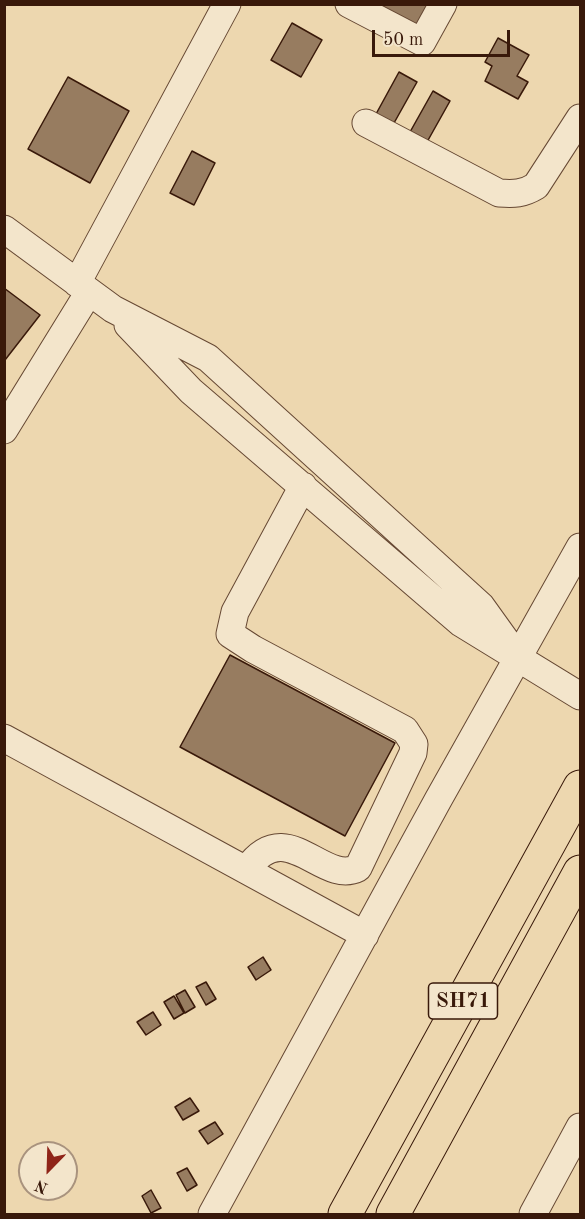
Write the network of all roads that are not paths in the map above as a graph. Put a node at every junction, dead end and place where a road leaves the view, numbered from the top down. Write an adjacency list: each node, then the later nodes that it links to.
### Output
1 (227, 4): 7 (street)
2 (443, 4): 3 (street)
3 (357, 6)
4 (580, 118): 5 (street)
5 (366, 123)
6 (4, 229): 7 (street)
7 (83, 287): 8 (street); 9 (street)
8 (113, 309): 10 (street); 12 (street)
9 (4, 430)
10 (303, 486): 12 (street); 16 (street)
11 (580, 548): 12 (street)
12 (519, 659): 13 (street); 18 (street)
13 (580, 696)
14 (4, 738): 16 (street)
15 (580, 787): 21 (main road, SH71)
16 (247, 869): 18 (street)
17 (580, 872): 22 (main road, SH71)
18 (365, 935): 20 (street)
19 (580, 1127): 23 (street)
20 (212, 1215)
21 (345, 1215)
22 (393, 1215)
23 (533, 1215)

